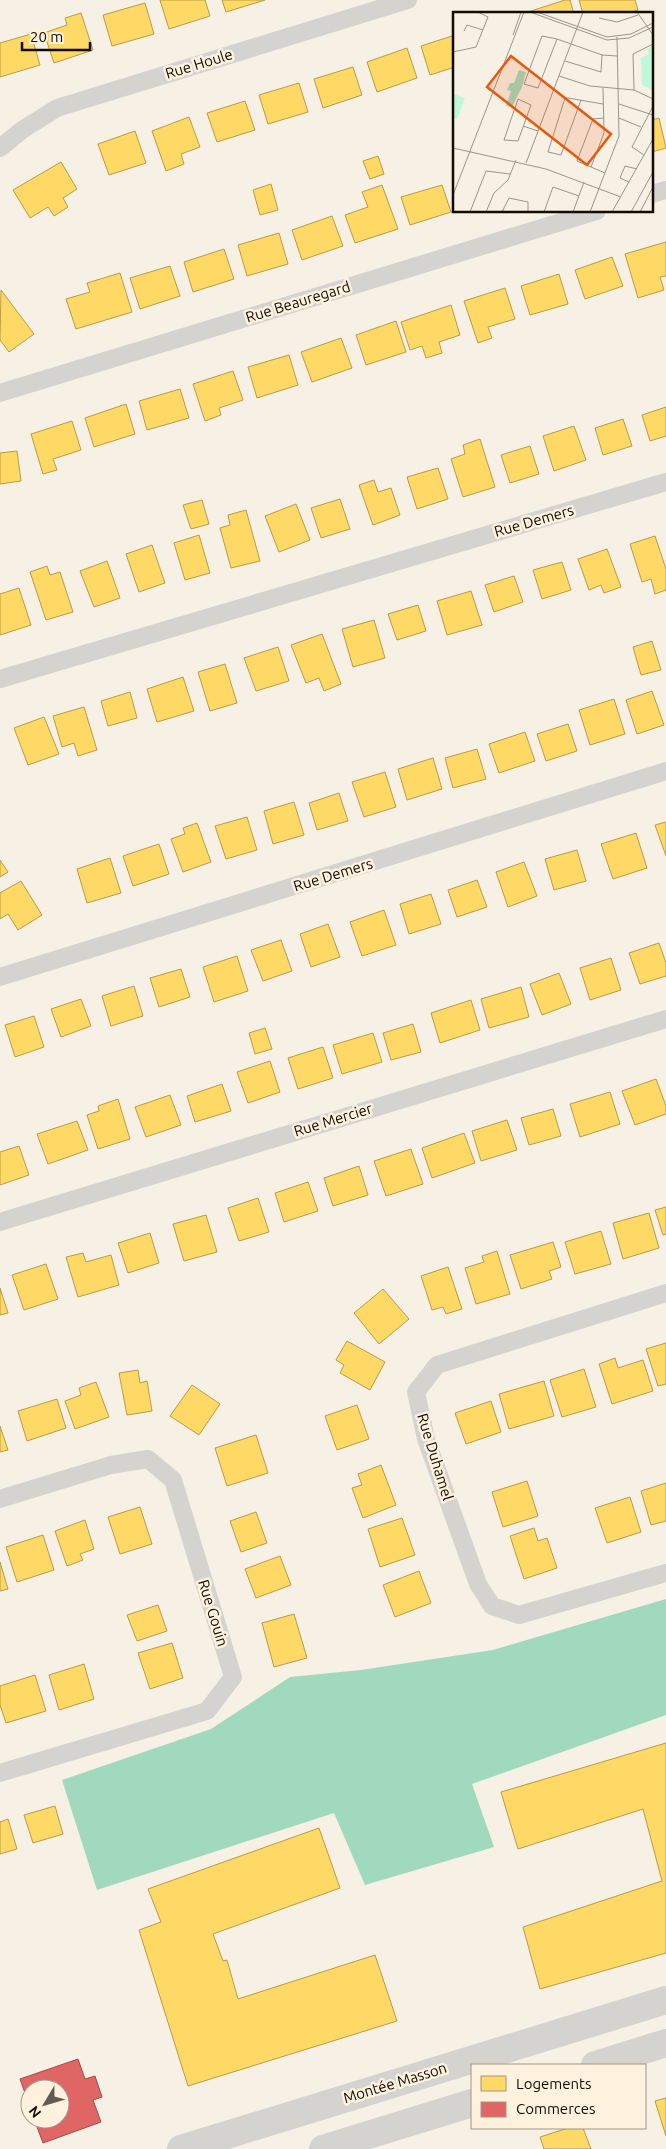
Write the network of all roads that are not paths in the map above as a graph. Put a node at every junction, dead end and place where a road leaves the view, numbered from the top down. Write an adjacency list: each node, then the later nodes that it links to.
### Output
1 (408, 0): 2 (street, Rue Houle)
2 (0, 148)
3 (594, 212): 4 (street, Rue Beauregard)
4 (0, 393)
5 (666, 482): 6 (street, Rue Demers)
6 (0, 679)
7 (666, 771): 8 (street, Rue Demers)
8 (0, 977)
9 (666, 1019): 10 (street, Rue Mercier)
10 (0, 1222)
11 (666, 1293): 13 (street, Rue Duhamel)
12 (0, 1499): 14 (street, Rue Gouin)
13 (666, 1573)
14 (0, 1773)
15 (666, 2000): 19 (main road, Montée Masson)
16 (666, 2044): 17 (main road)
17 (598, 2064)
18 (471, 2103): 20 (main road)
19 (181, 2149)
20 (323, 2149)

